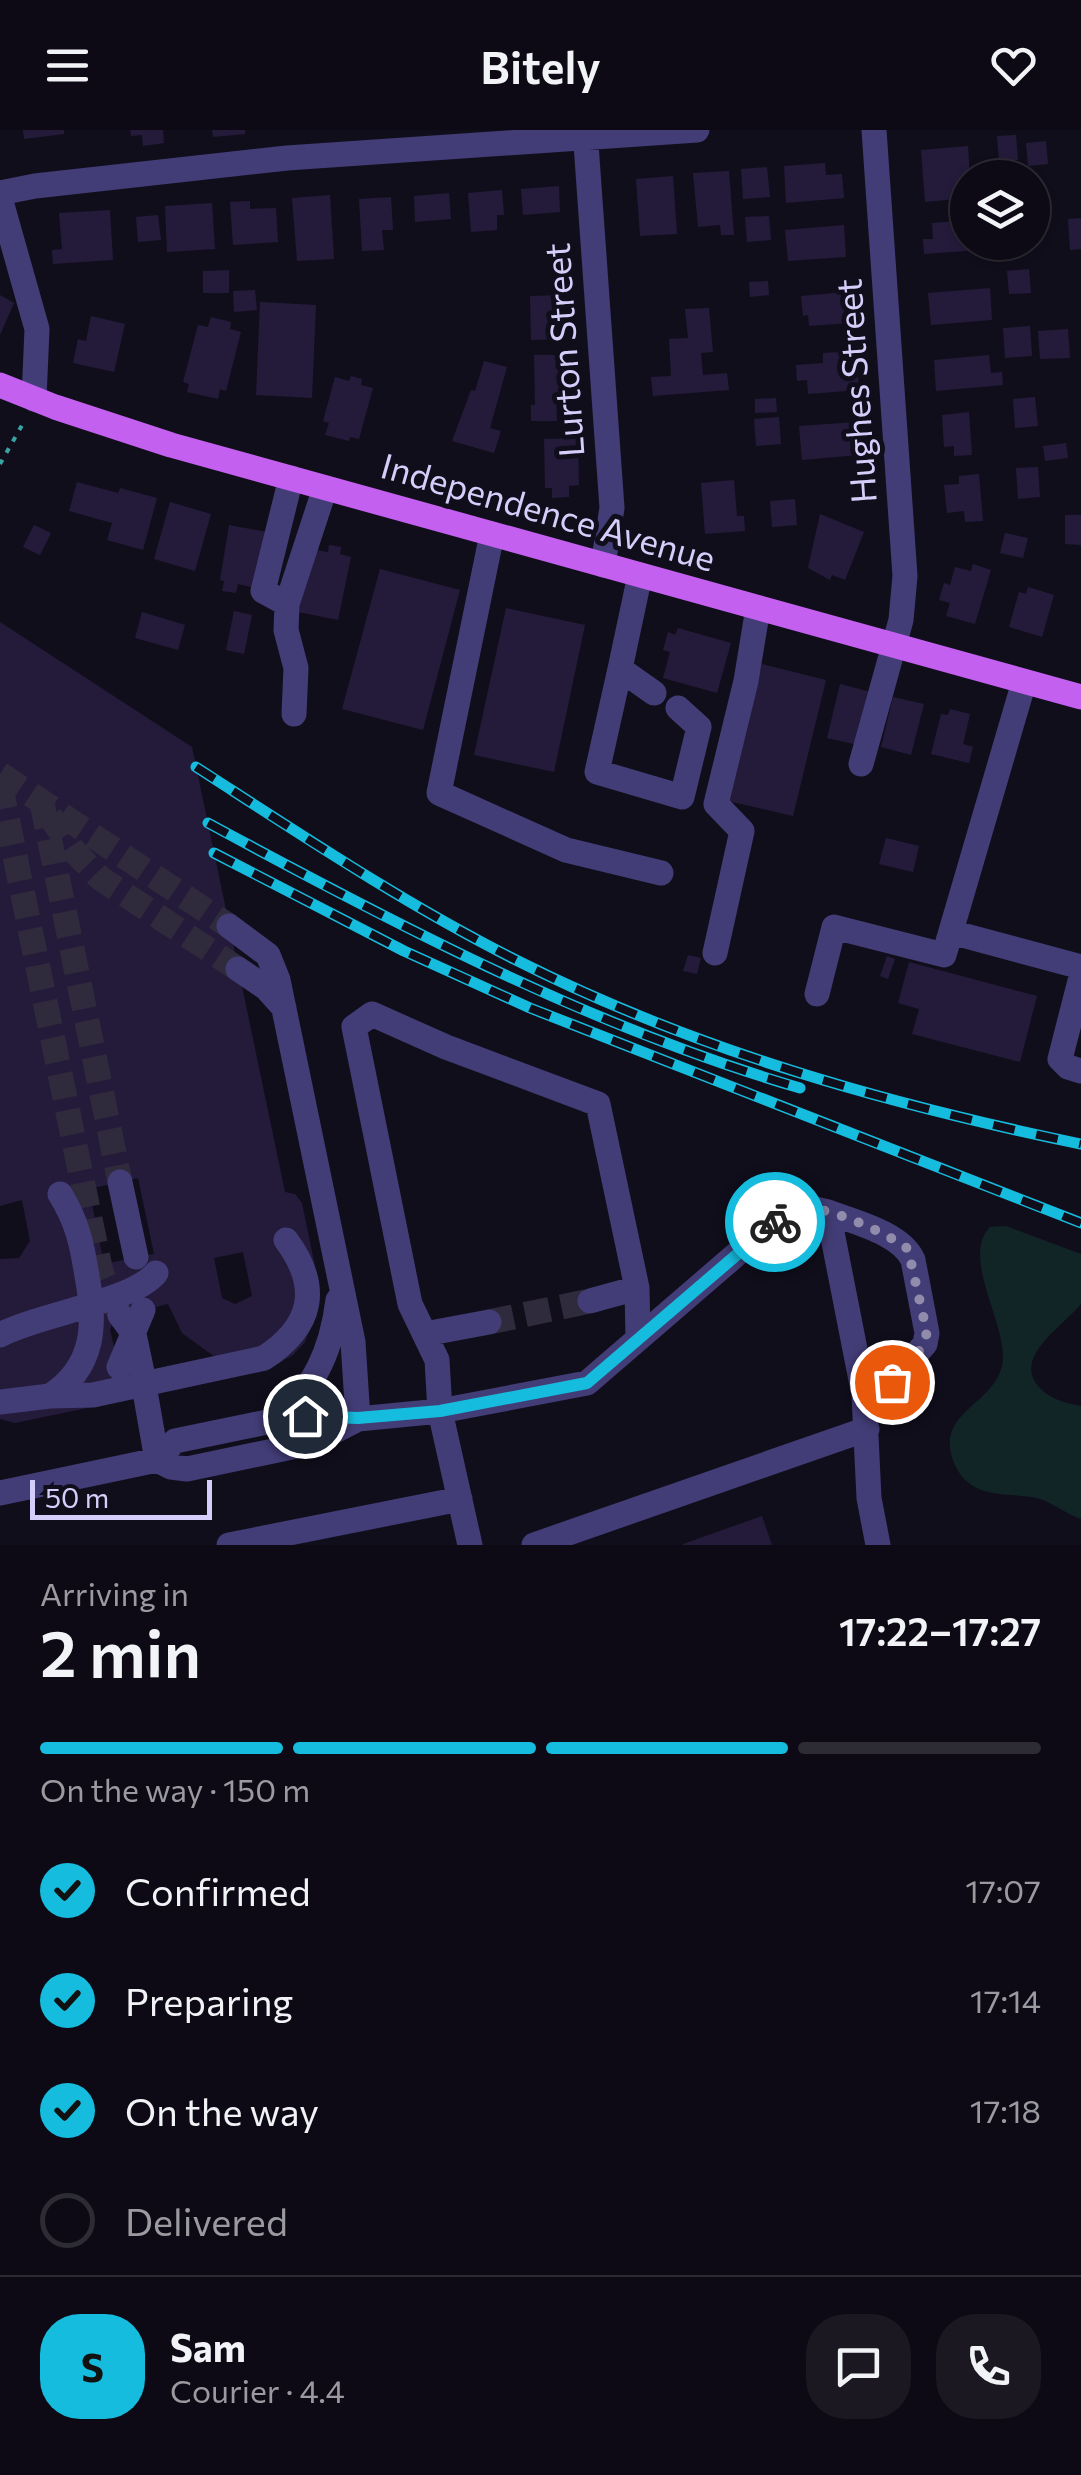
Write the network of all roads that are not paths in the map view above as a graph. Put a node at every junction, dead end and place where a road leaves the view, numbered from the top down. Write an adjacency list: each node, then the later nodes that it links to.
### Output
1 (697, 130): 3 (street)
2 (874, 130): 14 (street, Hughes Street)
3 (585, 134): 4 (street); 10 (street, Lurton Street)
4 (0, 196): 6 (street)
5 (0, 385): 6 (main road, Independence Avenue)
6 (34, 399): 7 (main road, Independence Avenue)
7 (291, 478): 8 (main road, Independence Avenue); 12 (street)
8 (325, 488): 9 (main road, Independence Avenue); 12 (street)
9 (492, 534): 10 (main road, Independence Avenue); 22 (street)
10 (603, 565): 11 (main road, Independence Avenue)
11 (640, 576): 13 (main road, Independence Avenue); 15 (street)
12 (287, 604): 20 (street)
13 (758, 608): 14 (main road, Independence Avenue); 25 (street)
14 (894, 646): 16 (main road, Independence Avenue); 21 (street, Hughes Street)
15 (620, 669): 17 (street); 19 (street)
16 (1024, 682): 18 (main road, Independence Avenue); 24 (street)
17 (654, 693)
18 (1081, 697)
19 (678, 708)
20 (294, 714)
21 (860, 764)
22 (661, 873)
23 (229, 926): 30 (street)
24 (947, 944): 26 (street); 29 (street)
25 (716, 953)
26 (1081, 967)
27 (238, 968): 30 (street)
28 (1081, 978): 31 (street)
29 (817, 994)
30 (284, 1008): 32 (street)
31 (1081, 1071)
32 (317, 1175): 36 (street); 36 (street)
33 (120, 1182): 41 (street)
34 (60, 1194): 41 (street)
35 (828, 1212): 46 (street); 52 (street); 52 (street)
36 (329, 1236): 38 (street)
37 (286, 1240): 47 (street)
38 (339, 1285): 50 (street); 51 (street)
39 (637, 1288): 40 (street); 44 (street); 46 (street)
40 (590, 1301)
41 (92, 1302): 45 (street); 47 (street)
42 (132, 1320): 53 (street)
43 (490, 1322): 44 (street)
44 (425, 1334): 49 (street)
45 (0, 1335)
46 (638, 1339): 49 (street)
47 (50, 1396): 48 (street)
48 (0, 1402)
49 (440, 1411): 50 (street); 55 (street)
50 (358, 1418): 51 (street); 53 (street)
51 (272, 1420): 53 (street)
52 (866, 1420): 58 (street); 59 (street)
53 (157, 1460): 54 (street)
54 (0, 1493)
55 (460, 1499): 56 (street); 57 (street)
56 (229, 1545)
57 (470, 1545)
58 (534, 1545)
59 (878, 1545)

